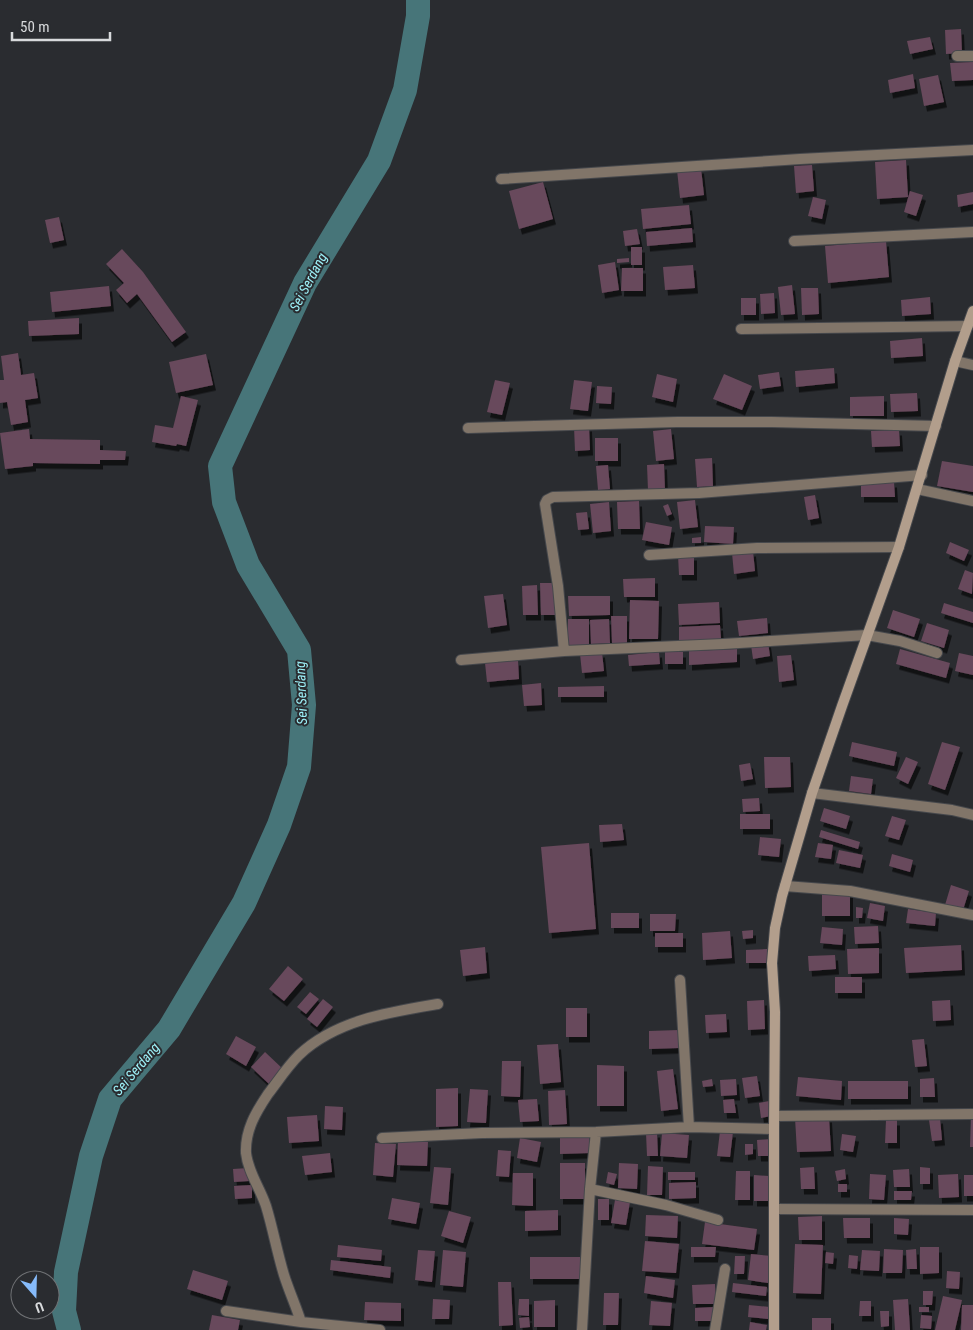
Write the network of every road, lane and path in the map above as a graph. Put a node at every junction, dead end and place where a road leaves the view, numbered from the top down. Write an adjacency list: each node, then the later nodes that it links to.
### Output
1 (956, 56): 2 (street)
2 (973, 56)
3 (973, 150): 4 (street)
4 (501, 179)
5 (973, 232): 6 (street)
6 (794, 241)
7 (973, 311): 8 (main road)
8 (968, 326): 9 (street); 10 (main road)
9 (741, 329)
10 (955, 361): 11 (street); 12 (main road)
11 (973, 365)
12 (936, 426): 13 (street); 14 (main road)
13 (468, 428)
14 (922, 475): 15 (main road); 20 (street)
15 (917, 489): 16 (street); 17 (main road)
16 (973, 501)
17 (899, 547): 18 (street); 19 (main road)
18 (649, 555)
19 (867, 635): 20 (street); 21 (street); 23 (main road)
20 (564, 651): 22 (street)
21 (937, 653)
22 (461, 660)
23 (812, 794): 24 (street); 25 (main road)
24 (973, 815)
25 (785, 886): 26 (street); 30 (main road)
26 (973, 915)
27 (680, 980): 31 (street)
28 (438, 1004): 41 (street)
29 (973, 1114): 30 (street)
30 (775, 1116): 32 (main road)
31 (690, 1128): 32 (street); 33 (street)
32 (774, 1129): 36 (main road)
33 (596, 1132): 34 (street); 35 (street)
34 (382, 1138)
35 (590, 1189): 38 (street); 43 (street)
36 (774, 1209): 37 (street); 45 (main road)
37 (973, 1210)
38 (718, 1220)
39 (725, 1269): 44 (street)
40 (226, 1310): 41 (street)
41 (301, 1322): 42 (street)
42 (380, 1330)
43 (582, 1330)
44 (715, 1330)
45 (774, 1330)

